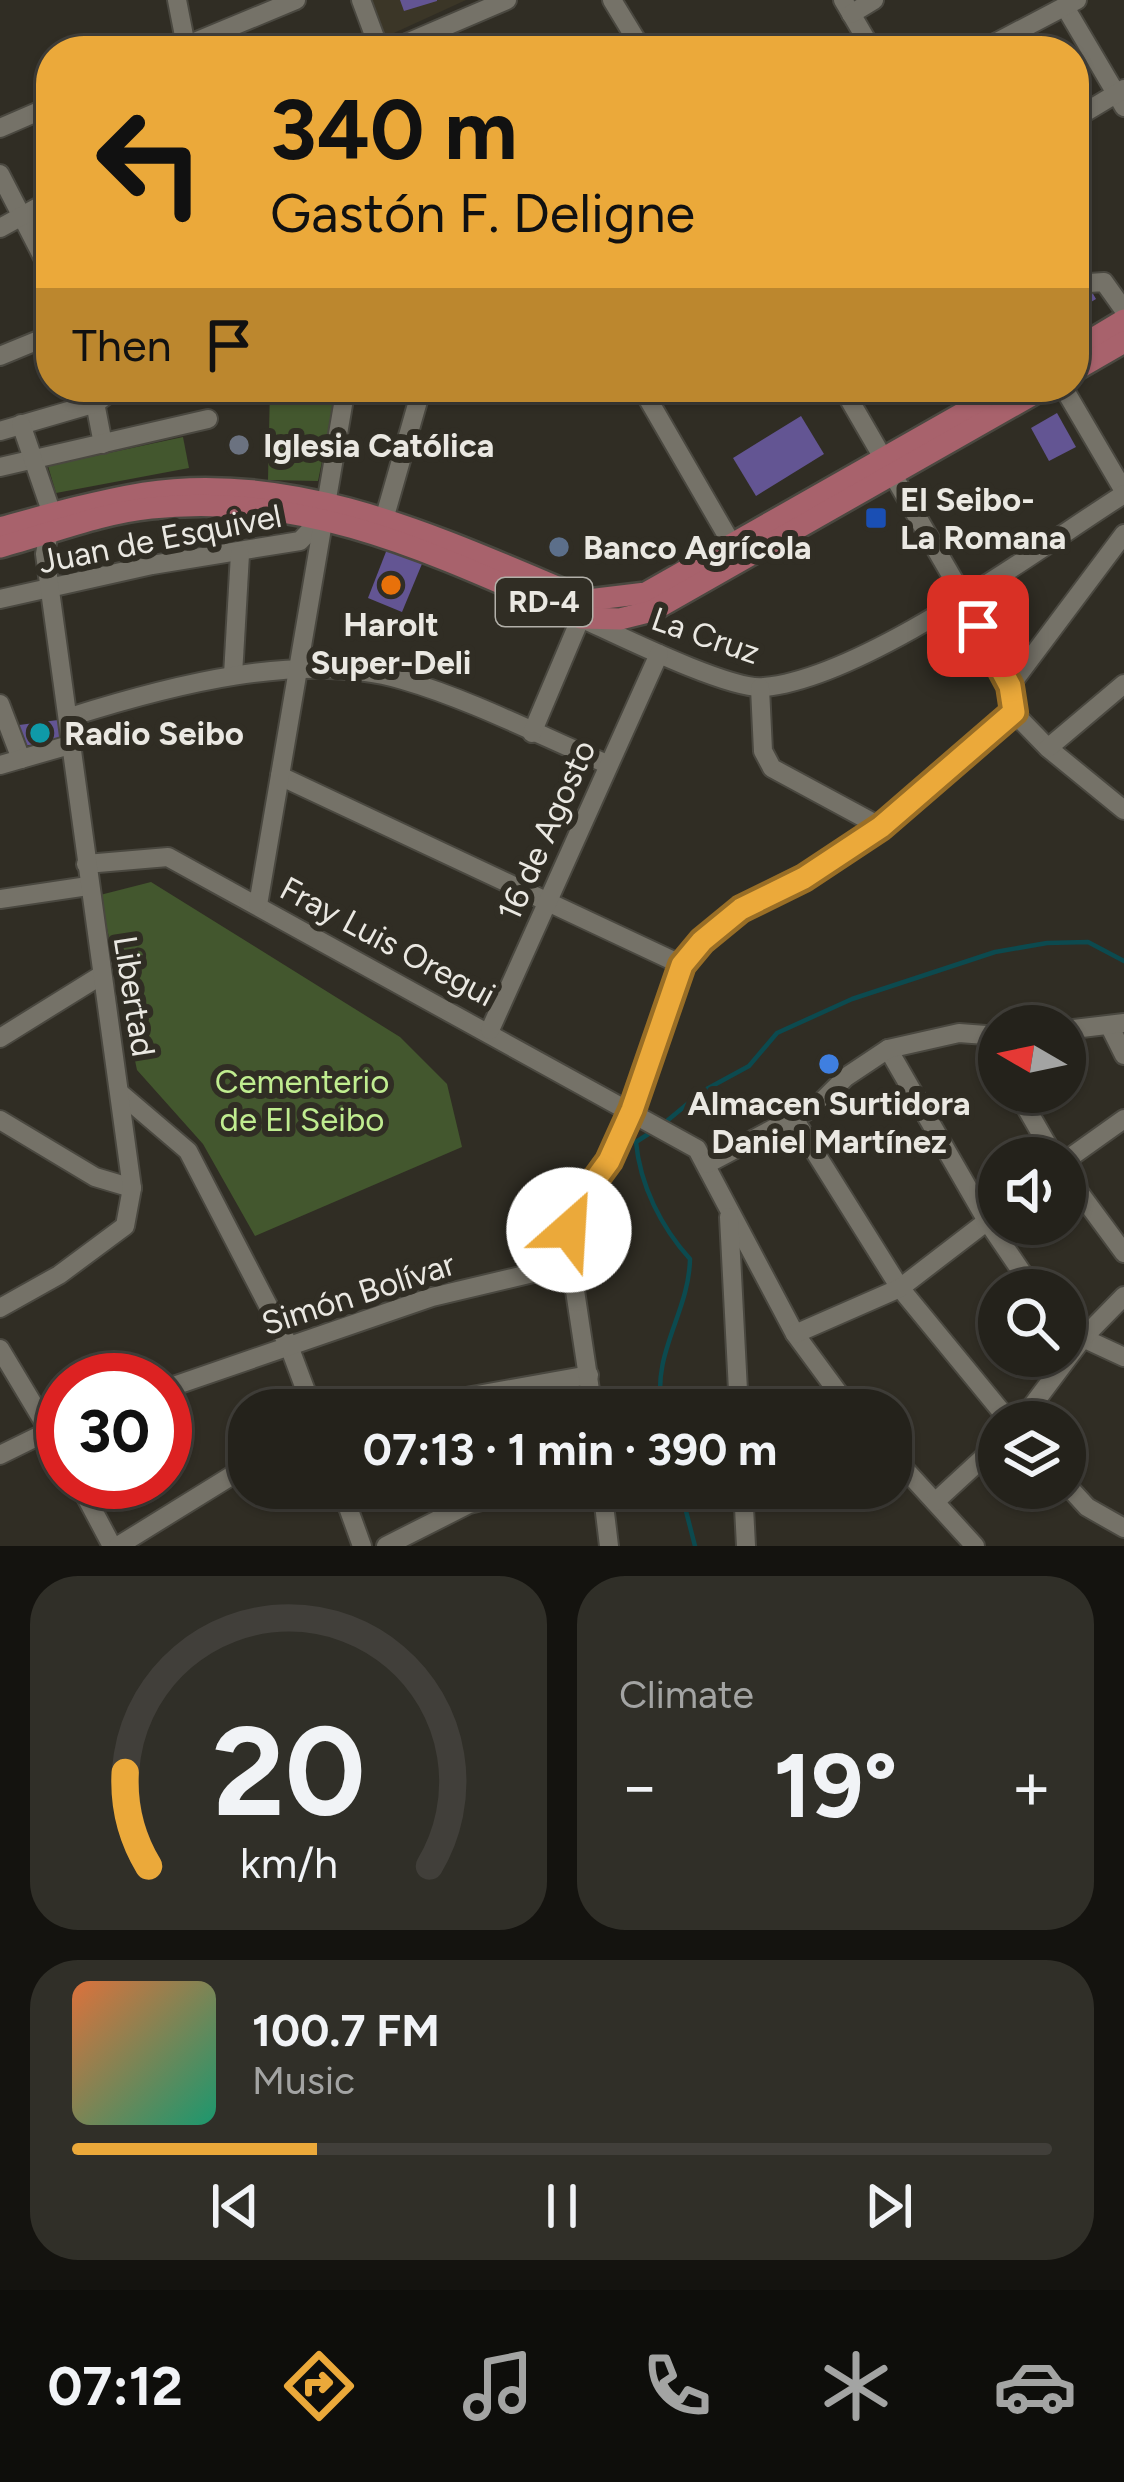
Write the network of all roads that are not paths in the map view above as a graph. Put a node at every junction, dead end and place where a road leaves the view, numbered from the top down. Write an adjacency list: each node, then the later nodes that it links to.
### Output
1 (177, 0): 9 (street)
2 (296, 0): 10 (street)
3 (361, 0): 11 (street)
4 (507, 0): 12 (street)
5 (613, 0): 13 (street)
6 (874, 0): 8 (street)
7 (1071, 3): 15 (street); 17 (street)
8 (847, 7): 14 (street)
9 (181, 36)
10 (212, 36)
11 (377, 36)
12 (420, 36)
13 (634, 36)
14 (864, 36)
15 (1008, 36)
16 (1089, 36): 18 (street)
17 (1089, 36)
18 (1122, 97): 20 (street)
19 (36, 112): 21 (street)
20 (1089, 112)
21 (0, 128)
22 (0, 174): 24 (street)
23 (36, 207): 24 (street)
24 (22, 213): 25 (street); 26 (street)
25 (0, 228)
26 (36, 242)
27 (1089, 283): 28 (street)
28 (1124, 310)
29 (1124, 320): 31 (main road)
30 (36, 341): 33 (street)
31 (1089, 341)
32 (1124, 343): 34 (main road)
33 (0, 356)
34 (1089, 363)
35 (76, 402): 45 (street)
36 (94, 402): 47 (street)
37 (343, 402): 52 (street)
38 (418, 402): 53 (street)
39 (650, 402): 57 (street)
40 (851, 402): 49 (street)
41 (986, 402): 49 (main road, RD-4)
42 (1016, 402): 49 (main road, RD-4)
43 (1072, 402): 51 (street)
44 (208, 419): 47 (street)
45 (21, 424): 46 (street); 48 (street, Libertad)
46 (0, 431)
47 (103, 444): 48 (street)
48 (37, 456): 50 (street); 54 (street, Libertad)
49 (887, 466): 57 (main road, RD-4); 61 (street); 63 (main road, RD-4)
50 (0, 467)
51 (1124, 492): 61 (street, La Cruz)
52 (324, 510): 53 (main road, RD-4); 54 (main road, RD-4); 59 (street, Juan de Esquivel); 63 (main road, RD-4); 65 (street)
53 (385, 516): 63 (main road, RD-4)
54 (50, 524): 55 (main road, RD-4); 58 (main road, RD-4); 60 (street, Libertad)
55 (0, 528)
56 (1124, 534): 68 (street)
57 (733, 546): 63 (main road, RD-4)
58 (0, 547)
59 (240, 554): 60 (street, Juan de Esquivel); 66 (street)
60 (50, 591): 62 (street, Juan de Esquivel); 72 (street, Libertad)
61 (963, 596): 68 (street); 69 (street, La Cruz)
62 (0, 599)
63 (585, 609): 64 (street, La Cruz); 73 (street)
64 (659, 654): 69 (street, La Cruz); 77 (street, 16 de Agosto)
65 (300, 670): 66 (street); 73 (street); 79 (street)
66 (233, 676): 72 (street)
67 (1124, 684): 75 (street)
68 (1010, 686): 71 (street)
69 (760, 688): 81 (street)
70 (0, 704): 76 (street)
71 (1014, 712): 75 (street); 81 (street)
72 (70, 717): 74 (street, Libertad)
73 (532, 733): 77 (street)
74 (73, 743): 76 (street); 82 (street, Libertad)
75 (1048, 748): 80 (street)
76 (21, 759): 78 (street)
77 (607, 764): 86 (street, 16 de Agosto)
78 (0, 765)
79 (280, 776): 85 (street); 86 (street)
80 (1124, 810)
81 (881, 827): 87 (street)
82 (86, 864): 83 (street, Libertad); 85 (street, Fray Luis Oregui)
83 (88, 886): 84 (street); 88 (street, Libertad)
84 (0, 899)
85 (258, 905): 91 (street, Fray Luis Oregui)
86 (546, 906): 87 (street); 91 (street, 16 de Agosto)
87 (682, 965): 97 (street)
88 (100, 976): 93 (street); 96 (street, Libertad)
89 (1117, 1025): 90 (street); 95 (street)
90 (1086, 1028)
91 (490, 1030): 97 (street, Fray Luis Oregui)
92 (978, 1035): 94 (street)
93 (0, 1038)
94 (888, 1049): 98 (street); 104 (street)
95 (1124, 1055)
96 (120, 1093): 103 (street); 116 (street, Libertad)
97 (641, 1115): 102 (street, Fray Luis Oregui); 109 (street)
98 (794, 1118): 102 (street); 110 (street)
99 (0, 1120): 103 (street)
100 (1124, 1120): 101 (street)
101 (1086, 1146)
102 (702, 1156): 106 (street)
103 (132, 1188): 112 (street)
104 (978, 1192)
105 (1086, 1201): 108 (street)
106 (728, 1206): 113 (street); 124 (street)
107 (978, 1228): 110 (street)
108 (1124, 1253)
109 (572, 1264): 116 (street, Simón Bolívar); 119 (street)
110 (900, 1288): 113 (street); 127 (street)
111 (1124, 1296): 114 (street)
112 (0, 1308)
113 (794, 1334): 125 (street)
114 (1086, 1335)
115 (1086, 1339): 118 (street)
116 (289, 1346): 120 (street, Simón Bolívar); 121 (street, Libertad)
117 (0, 1349): 126 (street)
118 (1124, 1357)
119 (589, 1375): 122 (street); 123 (street)
120 (192, 1380)
121 (305, 1389)
122 (511, 1389)
123 (591, 1389)
124 (738, 1389)
125 (835, 1389)
126 (36, 1399)
127 (993, 1401)
128 (36, 1437): 129 (street)
129 (0, 1455)
130 (978, 1462): 133 (street)
131 (912, 1477): 133 (street)
132 (228, 1478): 141 (street)
133 (934, 1502): 146 (street)
134 (1086, 1506): 140 (street)
135 (94, 1509): 141 (street)
136 (349, 1509): 142 (street)
137 (460, 1509): 143 (street)
138 (605, 1509): 144 (street)
139 (744, 1509): 145 (street)
140 (1124, 1528)
141 (115, 1546)
142 (362, 1546)
143 (386, 1546)
144 (609, 1546)
145 (746, 1546)
146 (975, 1546)

